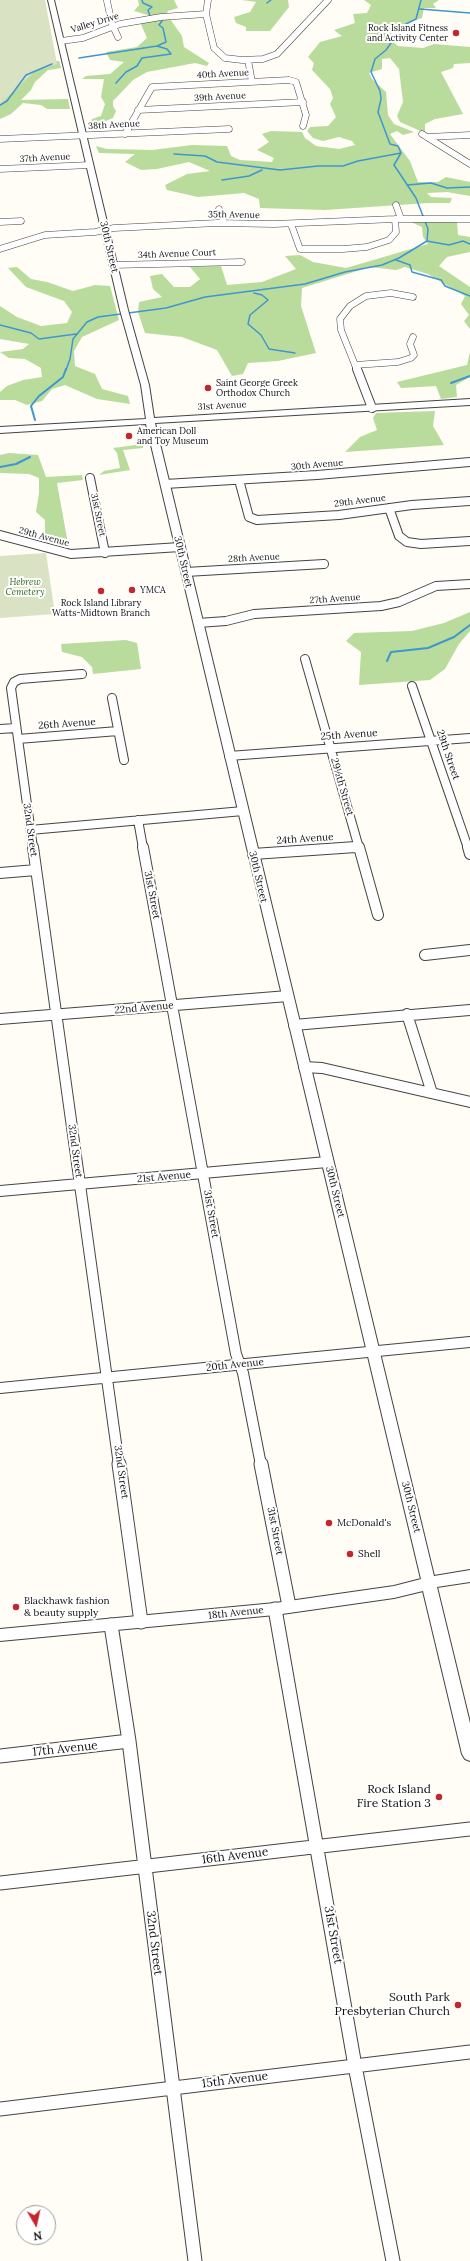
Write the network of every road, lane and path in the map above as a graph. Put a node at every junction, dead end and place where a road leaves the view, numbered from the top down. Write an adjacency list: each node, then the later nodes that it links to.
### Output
1 (52, 0): 8 (street, 30th Street)
2 (208, 0): 5 (street)
3 (328, 0): 9 (street)
4 (107, 1): 6 (street)
5 (206, 14): 6 (street, Valley Drive); 9 (street)
6 (114, 26): 7 (street); 8 (street, Valley Drive)
7 (118, 37)
8 (61, 41): 17 (street, 30th Street)
9 (248, 60): 10 (street)
10 (252, 82): 11 (street, 40th Avenue); 12 (street, 40th Avenue)
11 (303, 102): 12 (street, 39th Avenue); 13 (street)
12 (138, 110): 15 (street)
13 (303, 126)
14 (229, 129): 15 (street, 38th Avenue)
15 (125, 134): 17 (street, 38th Avenue)
16 (470, 134): 19 (street)
17 (83, 135): 18 (street, 38th Avenue); 20 (street, 30th Street)
18 (0, 139)
19 (470, 164)
20 (90, 165): 21 (street, 37th Avenue); 30 (street, 30th Street)
21 (0, 170)
22 (396, 204): 24 (street)
23 (219, 209): 28 (street)
24 (398, 219): 25 (street, 35th Avenue); 29 (street, 35th Avenue); 29 (street)
25 (470, 219)
26 (20, 221): 27 (street)
27 (0, 222)
28 (224, 223): 29 (street, 35th Avenue); 30 (street, 35th Avenue)
29 (291, 224)
30 (105, 230): 31 (street, 35th Avenue); 33 (street, 30th Street)
31 (0, 249)
32 (242, 262): 33 (street, 34th Avenue Court)
33 (114, 265): 39 (street, 30th Street)
34 (413, 297): 36 (street)
35 (413, 337): 36 (street)
36 (355, 365): 38 (street)
37 (470, 402): 38 (street, 31st Avenue)
38 (372, 408): 39 (street, 31st Avenue)
39 (150, 421): 40 (street, 31st Avenue); 44 (street, 30th Street)
40 (0, 430)
41 (470, 462): 43 (street, 30th Avenue)
42 (90, 478): 50 (street, 31st Street)
43 (239, 480): 44 (street, 30th Avenue); 46 (street, 29th Avenue)
44 (165, 484): 49 (street, 30th Street)
45 (470, 501): 46 (street, 29th Avenue)
46 (389, 508): 48 (street)
47 (0, 535): 50 (street, 29th Avenue)
48 (470, 541)
49 (180, 547): 50 (street, 29th Avenue); 52 (street, 30th Street)
50 (105, 552)
51 (324, 564): 52 (street, 28th Avenue)
52 (186, 572): 54 (street, 30th Street)
53 (470, 584): 54 (street, 27th Avenue)
54 (198, 623): 66 (street, 30th Street)
55 (305, 659): 65 (street, 29½th Street)
56 (82, 674): 59 (street, 32nd Street)
57 (412, 686): 64 (street, 29th Street)
58 (112, 698): 61 (street)
59 (16, 728): 60 (street); 63 (street, 32nd Street)
60 (0, 729)
61 (118, 731): 63 (street, 26th Avenue); 67 (street)
62 (470, 738): 64 (street, 25th Avenue)
63 (18, 739): 70 (street, 32nd Street)
64 (432, 741): 65 (street, 25th Avenue); 73 (street, 29th Street)
65 (331, 748): 66 (street, 25th Avenue); 71 (street, 29½th Street)
66 (229, 756): 68 (street, 30th Street)
67 (124, 760)
68 (243, 811): 69 (street); 72 (street, 30th Street)
69 (138, 820): 70 (street); 80 (street, 31st Street)
70 (30, 830): 74 (street, 32nd Street)
71 (359, 847): 72 (street, 24th Avenue); 76 (street, 29½th Street)
72 (253, 854): 79 (street, 30th Street)
73 (470, 854)
74 (36, 870): 75 (street); 83 (street, 32nd Street)
75 (0, 873)
76 (378, 915)
77 (470, 950): 78 (street)
78 (425, 955)
79 (288, 996): 80 (street, 22nd Avenue); 85 (street, 30th Street)
80 (173, 1006): 83 (street, 22nd Avenue); 90 (street, 31st Street)
81 (470, 1010): 82 (street)
82 (407, 1014): 85 (street); 87 (street)
83 (57, 1015): 84 (street, 22nd Avenue); 91 (street, 32nd Street)
84 (0, 1019)
85 (294, 1025): 86 (street, 30th Street)
86 (304, 1067): 87 (street); 89 (street, 30th Street)
87 (432, 1093): 88 (street)
88 (470, 1102)
89 (327, 1162): 90 (street, 21st Avenue); 94 (street, 30th Street)
90 (203, 1173): 91 (street, 21st Avenue); 95 (street, 31st Street)
91 (80, 1184): 92 (street, 21st Avenue); 96 (street, 32nd Street)
92 (0, 1191)
93 (470, 1342): 94 (street, 20th Avenue)
94 (373, 1352): 95 (street, 20th Avenue); 99 (street, 30th Street)
95 (240, 1364): 96 (street, 20th Avenue); 100 (street, 31st Street)
96 (108, 1378): 97 (street, 20th Avenue); 102 (street, 32nd Street)
97 (0, 1388)
98 (470, 1576): 99 (street, 18th Avenue)
99 (430, 1583): 100 (street, 18th Avenue); 105 (street, 30th Street)
100 (289, 1606): 101 (street, 18th Avenue)
101 (275, 1609): 102 (street, 18th Avenue); 110 (street, 31st Street)
102 (141, 1622): 103 (street, 18th Avenue)
103 (111, 1625): 104 (street, 18th Avenue); 106 (street, 32nd Street)
104 (0, 1635)
105 (466, 1719): 107 (street, 30th Street)
106 (129, 1742): 108 (street, 17th Avenue); 111 (street, 32nd Street)
107 (470, 1754)
108 (0, 1756)
109 (470, 1829): 110 (street, 16th Avenue)
110 (317, 1846): 111 (street, 16th Avenue); 114 (street, 31st Street)
111 (145, 1867): 112 (street, 16th Avenue); 115 (street, 32nd Street)
112 (0, 1883)
113 (470, 2052): 114 (street, 15th Avenue)
114 (355, 2066): 115 (street, 15th Avenue); 118 (street, 31st Street)
115 (173, 2088): 116 (street, 15th Avenue); 117 (street, 32nd Street)
116 (0, 2109)
117 (195, 2261)
118 (393, 2261)

